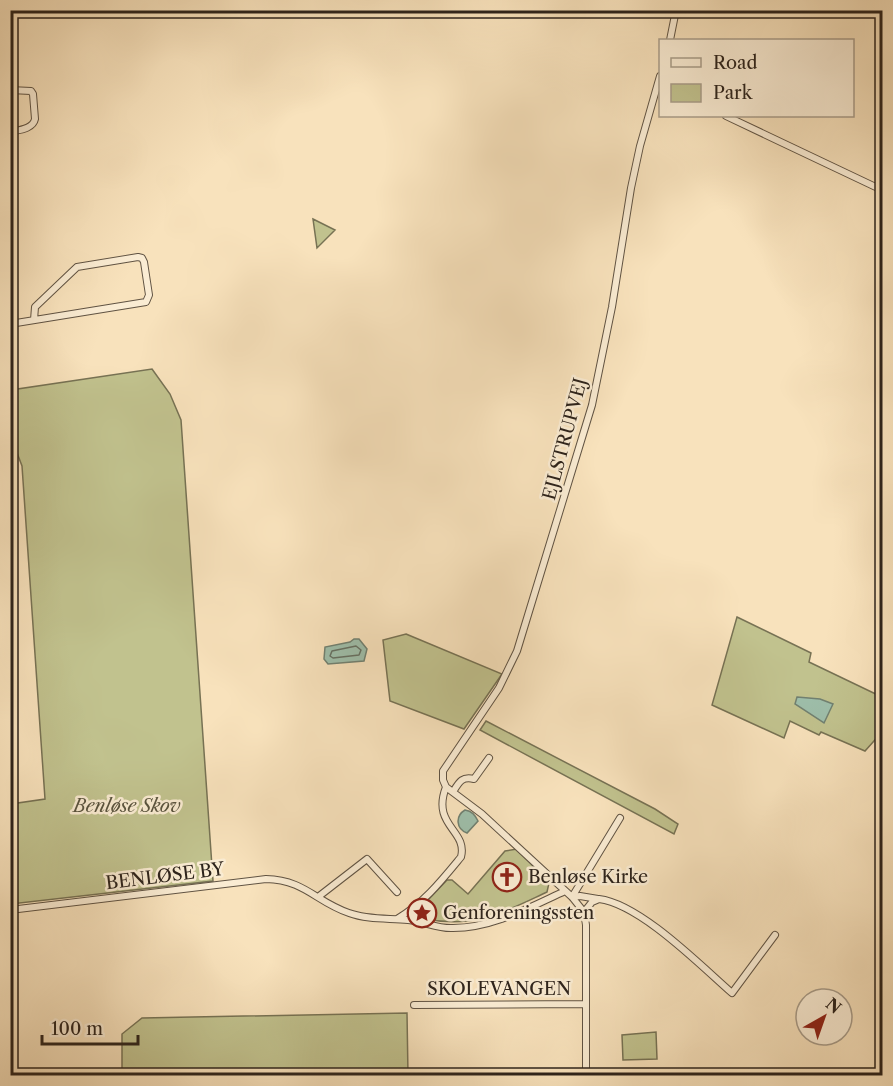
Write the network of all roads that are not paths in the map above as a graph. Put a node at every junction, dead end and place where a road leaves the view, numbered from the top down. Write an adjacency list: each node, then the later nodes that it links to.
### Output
1 (676, 10): 2 (street)
2 (670, 39)
3 (659, 84): 11 (street, EJLSTRUPVEJ)
4 (10, 90): 6 (street)
5 (728, 117): 7 (street)
6 (10, 132)
7 (882, 190)
8 (34, 320): 8 (street); 9 (street)
9 (10, 324)
10 (489, 758): 12 (street)
11 (446, 787): 12 (street); 20 (street)
12 (453, 792): 14 (street)
13 (620, 818): 17 (street)
14 (565, 891): 17 (street); 23 (street, BENLØSE BY)
15 (397, 892): 16 (street)
16 (318, 897): 19 (street, BENLØSE BY); 22 (street, BENLØSE BY)
17 (572, 897): 18 (street); 21 (street)
18 (599, 899): 21 (street); 24 (street)
19 (10, 910)
20 (412, 910): 22 (street); 23 (street)
21 (584, 912): 25 (street)
22 (397, 919): 23 (street, BENLØSE BY)
23 (415, 921)
24 (775, 935)
25 (585, 1004): 26 (street, SKOLEVANGEN); 27 (street)
26 (414, 1005)
27 (586, 1076)

